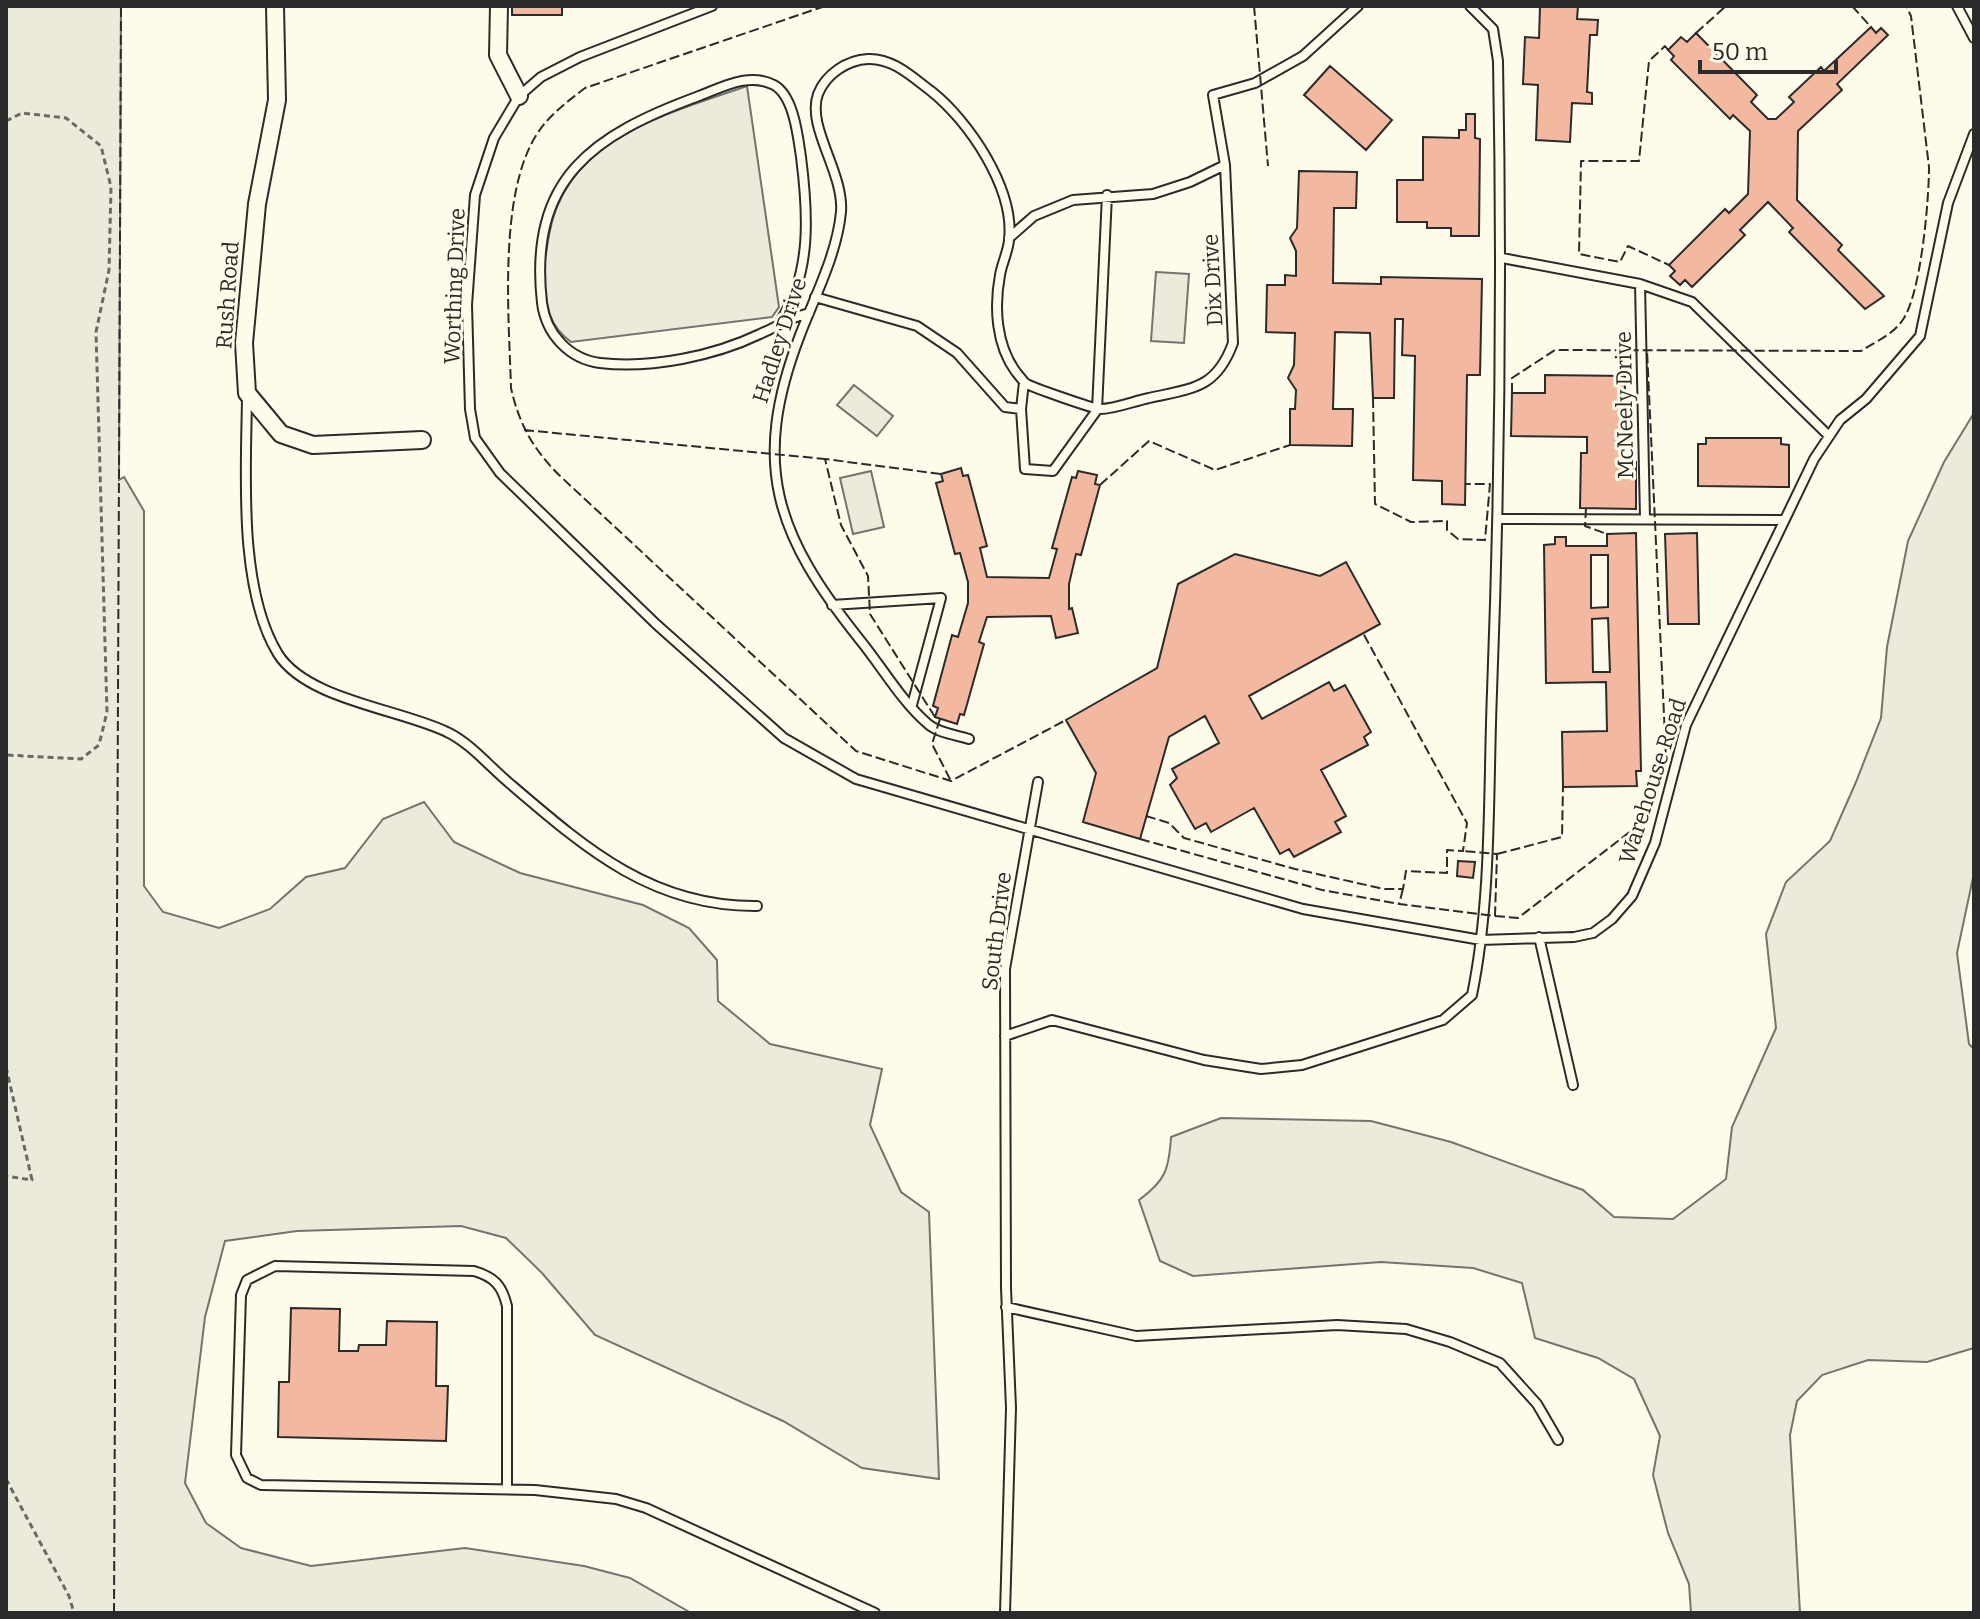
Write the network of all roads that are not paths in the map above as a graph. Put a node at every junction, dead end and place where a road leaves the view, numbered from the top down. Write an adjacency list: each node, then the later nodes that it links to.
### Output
1 (275, 6): 19 (street, Rush Road)
2 (499, 6): 8 (street)
3 (712, 6): 8 (lane)
4 (1358, 6): 10 (lane, Dix Drive)
5 (1470, 6): 13 (lane)
6 (1957, 6): 7 (lane)
7 (1974, 38)
8 (519, 96): 23 (lane, Worthing Drive)
9 (1974, 134): 22 (lane, Warehouse Road)
10 (1225, 165): 11 (lane); 21 (lane, Dix Drive)
11 (1107, 195): 12 (lane); 21 (lane)
12 (1009, 238): 15 (lane, Hadley Drive); 18 (lane)
13 (1502, 258): 14 (lane); 26 (lane)
14 (1640, 284): 22 (lane); 25 (lane, McNeely Drive)
15 (815, 297): 16 (lane, Hadley Drive); 20 (lane)
16 (809, 313): 17 (lane); 28 (lane, Hadley Drive)
17 (781, 320): 17 (lane)
18 (1024, 382): 20 (lane); 21 (lane)
19 (247, 393): 24 (street); 33 (lane)
20 (1021, 409): 21 (lane)
21 (1097, 410)
22 (1829, 436): 27 (lane, Warehouse Road)
23 (475, 438): 32 (lane, Warehouse Road)
24 (422, 440)
25 (1645, 518): 26 (lane); 27 (lane)
26 (1498, 519): 35 (lane)
27 (1784, 520): 34 (lane, Warehouse Road)
28 (832, 605): 29 (lane, Hadley Drive); 29 (lane)
29 (912, 705): 30 (lane, Hadley Drive)
30 (969, 739)
31 (1038, 782): 32 (lane, South Drive)
32 (1030, 830): 35 (lane, Warehouse Road); 36 (lane, South Drive)
33 (757, 906)
34 (1539, 937): 35 (lane, Warehouse Road); 37 (lane)
35 (1481, 940): 36 (lane)
36 (1005, 1036): 38 (lane, South Drive)
37 (1573, 1085)
38 (1006, 1307): 39 (lane); 42 (lane, South Drive)
39 (1558, 1440)
40 (507, 1489): 40 (lane); 41 (lane)
41 (875, 1613)
42 (1005, 1613)

